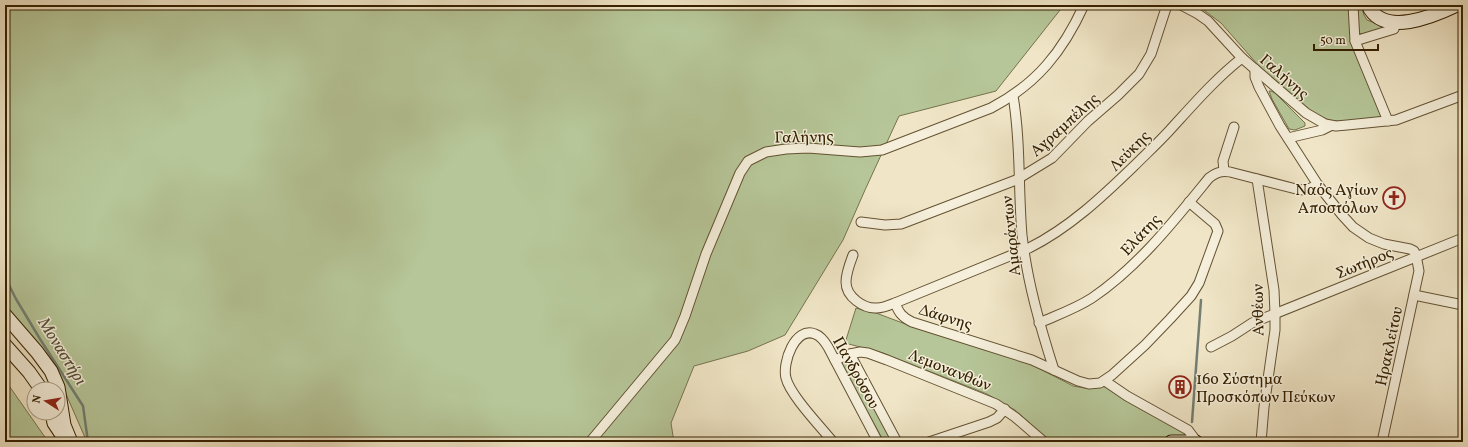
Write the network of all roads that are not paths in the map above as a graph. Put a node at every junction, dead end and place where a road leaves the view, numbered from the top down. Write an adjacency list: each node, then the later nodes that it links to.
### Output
1 (1084, 5): 12 (street, Γαλήνης)
2 (1167, 5): 18 (street, Αγραμπέλης)
3 (1181, 5): 9 (street, Γαλήνης)
4 (1353, 5): 8 (street)
5 (1368, 5): 7 (main road)
6 (1457, 5): 7 (main road)
7 (1396, 22): 8 (street)
8 (1355, 41): 13 (street)
9 (1242, 58): 10 (street, Γαλήνης); 24 (street, Λεύκης)
10 (1255, 69): 14 (street, Γαλήνης); 16 (street)
11 (1463, 95): 13 (street, Γαλήνης)
12 (1013, 96): 18 (street, Αμαράντων); 44 (street, Γαλήνης)
13 (1388, 121): 14 (street, Γαλήνης)
14 (1330, 126): 16 (street)
15 (1234, 128): 17 (street)
16 (1288, 138): 20 (street)
17 (1224, 171): 19 (street); 21 (street, Ελάτης)
18 (1020, 178): 22 (street, Αγραμπέλης); 24 (street, Αμαράντων)
19 (1257, 179): 20 (street); 30 (street, Ανθέων)
20 (1318, 184): 26 (street)
21 (1189, 202): 32 (street, Ελάτης); 38 (street)
22 (862, 222)
23 (1463, 238): 26 (street, Σωτήρος)
24 (1024, 250): 28 (street, Δάφνης); 32 (street, Αμαράντων)
25 (853, 255): 28 (street)
26 (1417, 257): 27 (street, Ηρακλείτου); 30 (street, Σωτήρος)
27 (1414, 295): 29 (street); 53 (street, Ηρακλείτου)
28 (895, 303): 37 (street, Δάφνης)
29 (1463, 305)
30 (1276, 314): 34 (street, Σωτήρος); 52 (street, Ανθέων)
31 (5, 315): 43 (main road)
32 (1039, 323): 37 (street, Αμαράντων)
33 (5, 345): 39 (main road)
34 (1211, 347)
35 (850, 354): 36 (street, Λεμονανθών); 40 (street, Λεμονανθών); 47 (street)
36 (835, 360): 45 (street, Πανδρόσου); 46 (street, Πανδρόσου)
37 (1054, 370): 38 (street, Δάφνης)
38 (1105, 380): 51 (street)
39 (35, 381)
40 (1005, 409): 48 (street); 49 (street, Λεμονανθών)
41 (54, 421): 42 (main road)
42 (67, 442)
43 (71, 442)
44 (590, 442)
45 (833, 442)
46 (878, 442)
47 (896, 442)
48 (929, 442)
49 (1044, 442)
50 (1171, 442): 51 (main road)
51 (1196, 442)
52 (1261, 442)
53 (1382, 442)

